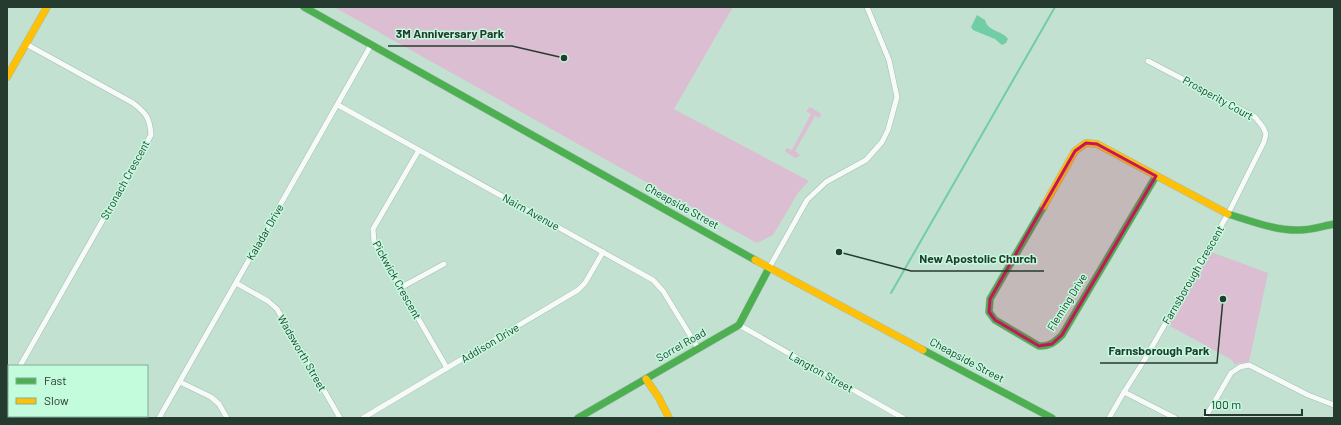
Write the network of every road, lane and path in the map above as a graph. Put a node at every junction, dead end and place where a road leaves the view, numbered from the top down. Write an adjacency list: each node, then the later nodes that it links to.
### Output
1 (47, 7): 4 (street)
2 (304, 7): 5 (street, Cheapside Street)
3 (867, 7): 15 (street)
4 (26, 44): 7 (street); 20 (street, Stronach Crescent)
5 (371, 45): 8 (street, Kaladar Drive); 15 (street, Cheapside Street)
6 (1148, 61): 11 (street, Prosperity Court)
7 (7, 76)
8 (338, 105): 9 (street, Nairn Avenue); 16 (street, Kaladar Drive)
9 (419, 150): 13 (street, Nairn Avenue); 17 (street, Pickwick Crescent)
10 (1156, 176): 10 (street, Fleming Drive); 11 (street, Fleming Drive)
11 (1228, 214): 12 (street, Fleming Drive); 24 (street, Farnsborough Crescent)
12 (1334, 224)
13 (602, 252): 19 (street, Nairn Avenue); 21 (street, Addison Drive)
14 (444, 264): 17 (street)
15 (769, 268): 18 (street); 33 (street, Cheapside Street)
16 (236, 283): 23 (street, Kaladar Drive); 28 (street, Wadsworth Street)
17 (400, 288): 21 (street, Pickwick Crescent)
18 (739, 325): 19 (street, Sorrel Road); 32 (street, Langton Street)
19 (698, 348): 22 (street, Sorrel Road)
20 (21, 365)
21 (447, 368): 29 (street, Addison Drive)
22 (646, 378): 30 (street, Sorrel Road); 31 (street)
23 (180, 382): 26 (street, Kaladar Drive); 27 (street)
24 (1124, 392): 34 (street, Farnsborough Crescent); 35 (street)
25 (1334, 405): 36 (street)
26 (159, 418)
27 (227, 418)
28 (340, 418)
29 (363, 418)
30 (578, 418)
31 (669, 418)
32 (903, 418)
33 (1052, 418)
34 (1109, 418)
35 (1175, 418)
36 (1205, 418)

